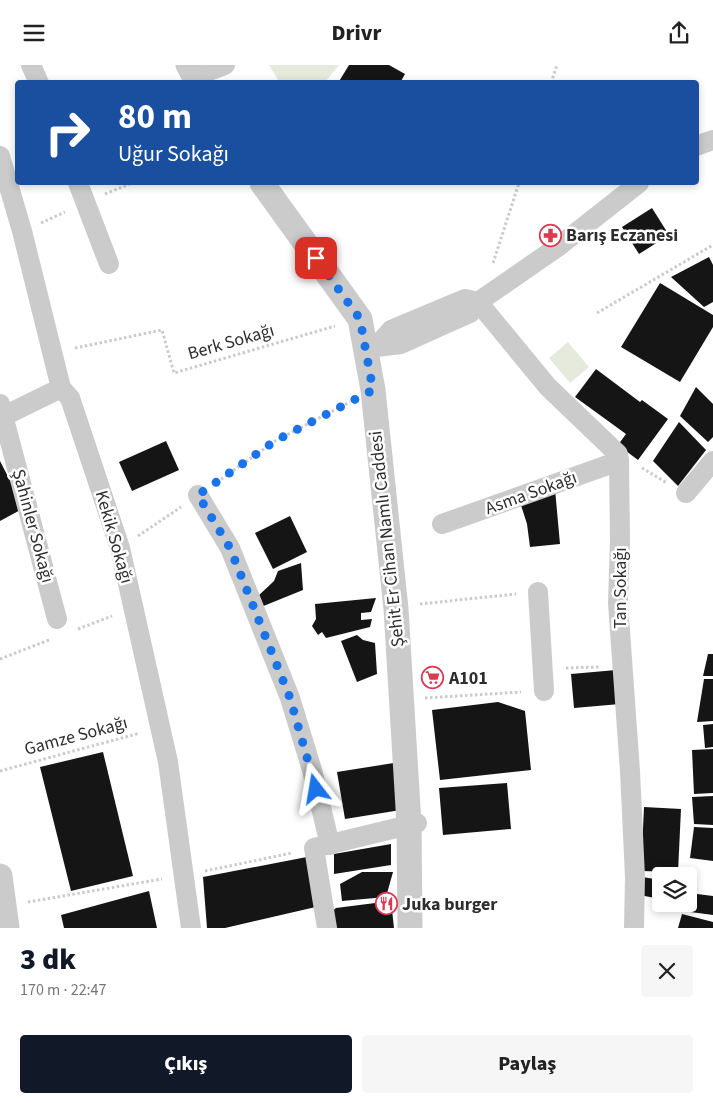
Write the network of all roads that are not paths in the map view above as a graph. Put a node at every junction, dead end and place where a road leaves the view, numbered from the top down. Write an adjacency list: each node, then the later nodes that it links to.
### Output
1 (31, 65): 2 (street)
2 (37, 80)
3 (713, 140): 4 (street)
4 (699, 145)
5 (0, 156): 13 (street, Kekik Sokağı)
6 (79, 185): 10 (street)
7 (263, 185): 23 (street, Şehit Er Cihan Namlı Caddesi)
8 (275, 185): 12 (street, Şehit Er Cihan Namlı Caddesi)
9 (636, 185): 11 (street)
10 (109, 264)
11 (478, 302): 12 (street); 15 (street)
12 (376, 347): 23 (street, Şehit Er Cihan Namlı Caddesi)
13 (60, 389): 14 (street); 27 (street, Kekik Sokağı)
14 (1, 413): 21 (street, Şahinler Sokağı)
15 (619, 457): 19 (street, Asma Sokağı); 31 (street, Tan Sokağı)
16 (713, 461): 17 (street)
17 (686, 493)
18 (198, 495): 24 (street)
19 (442, 524)
20 (538, 591): 22 (street)
21 (57, 619)
22 (544, 691)
23 (413, 823): 24 (street); 29 (street, Şehit Er Cihan Namlı Caddesi); 30 (street, Şehit Er Cihan Namlı Caddesi)
24 (322, 846): 28 (street)
25 (0, 876): 26 (street)
26 (7, 928)
27 (191, 928)
28 (327, 928)
29 (410, 928)
30 (420, 928)
31 (634, 928)

